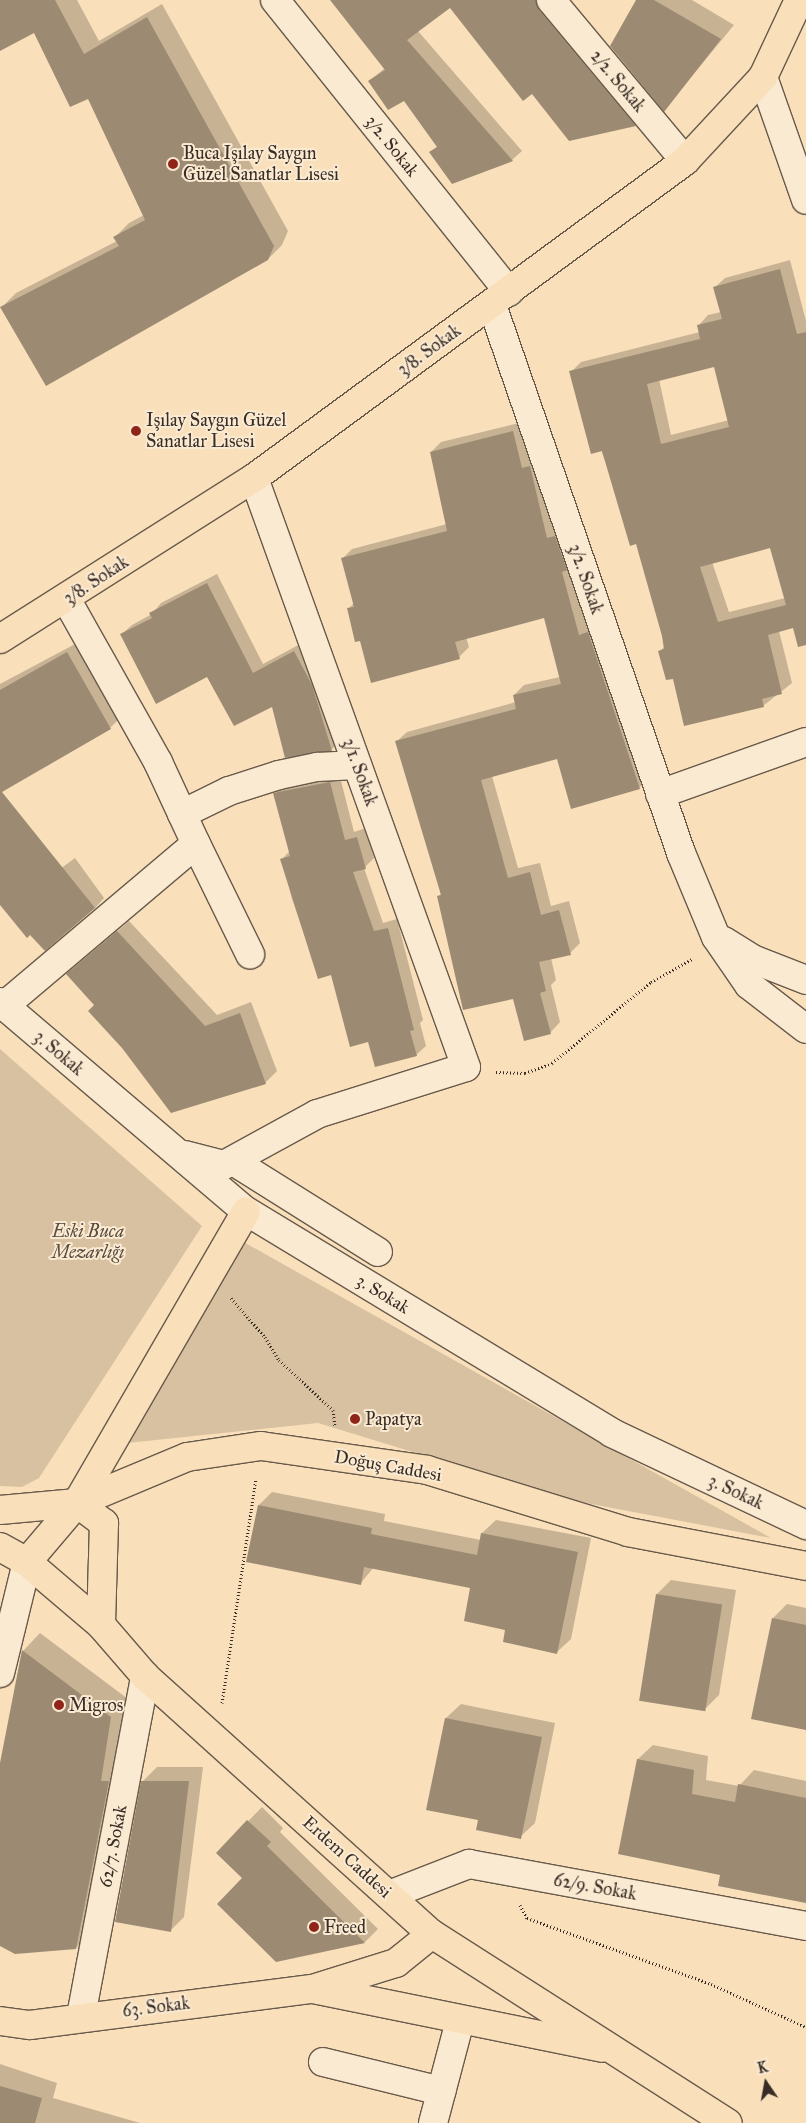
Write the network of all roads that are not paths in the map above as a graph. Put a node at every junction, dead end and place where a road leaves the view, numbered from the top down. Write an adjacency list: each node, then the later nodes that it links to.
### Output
1 (274, 0): 8 (street, 3/2. Sokak)
2 (551, 0): 6 (street, 2/2. Sokak)
3 (799, 0): 4 (main road, 3/8. Sokak)
4 (763, 77): 5 (street); 6 (main road, 3/8. Sokak)
5 (794, 134): 7 (street)
6 (685, 162): 8 (main road, 3/8. Sokak)
7 (806, 200)
8 (500, 299): 9 (main road, 3/8. Sokak); 14 (street, 3/2. Sokak)
9 (254, 478): 10 (main road, 3/8. Sokak); 13 (street, 3/1. Sokak)
10 (66, 599): 11 (main road, 3/8. Sokak); 15 (street)
11 (0, 639)
12 (806, 742): 14 (street)
13 (358, 765): 15 (street); 23 (street, 3/1. Sokak)
14 (660, 794): 17 (street, 3/2. Sokak)
15 (182, 814): 16 (street)
16 (196, 844): 18 (street); 20 (street)
17 (716, 937): 19 (street); 21 (street, 3/2. Sokak)
18 (250, 954)
19 (806, 980)
20 (2, 1004): 22 (street, 3. Sokak)
21 (806, 1029)
22 (179, 1154): 23 (street); 24 (street, 3. Sokak)
23 (233, 1161): 25 (street)
24 (246, 1211): 26 (main road); 28 (street, 3. Sokak)
25 (378, 1252)
26 (77, 1503): 27 (main road, Doğuş Caddesi); 30 (main road); 31 (main road, Doğuş Caddesi); 32 (main road)
27 (0, 1510)
28 (806, 1525)
29 (0, 1547): 30 (main road, Erdem Caddesi)
30 (27, 1562): 32 (main road, Erdem Caddesi); 33 (street)
31 (806, 1566)
32 (101, 1625): 34 (main road, Erdem Caddesi)
33 (0, 1673)
34 (145, 1676): 35 (main road, Erdem Caddesi); 39 (street, 62/7. Sokak)
35 (390, 1895): 36 (street, 62/9. Sokak); 37 (main road, Erdem Caddesi)
36 (806, 1926)
37 (432, 1934): 38 (main road); 42 (main road, Erdem Caddesi)
38 (312, 1989): 39 (main road, 63. Sokak); 41 (main road)
39 (81, 2016): 40 (main road, 63. Sokak)
40 (0, 2021)
41 (460, 2021): 42 (main road); 44 (street)
42 (616, 2050): 46 (main road, Erdem Caddesi)
43 (322, 2062): 44 (street)
44 (441, 2091): 45 (street)
45 (433, 2123)
46 (728, 2123)

